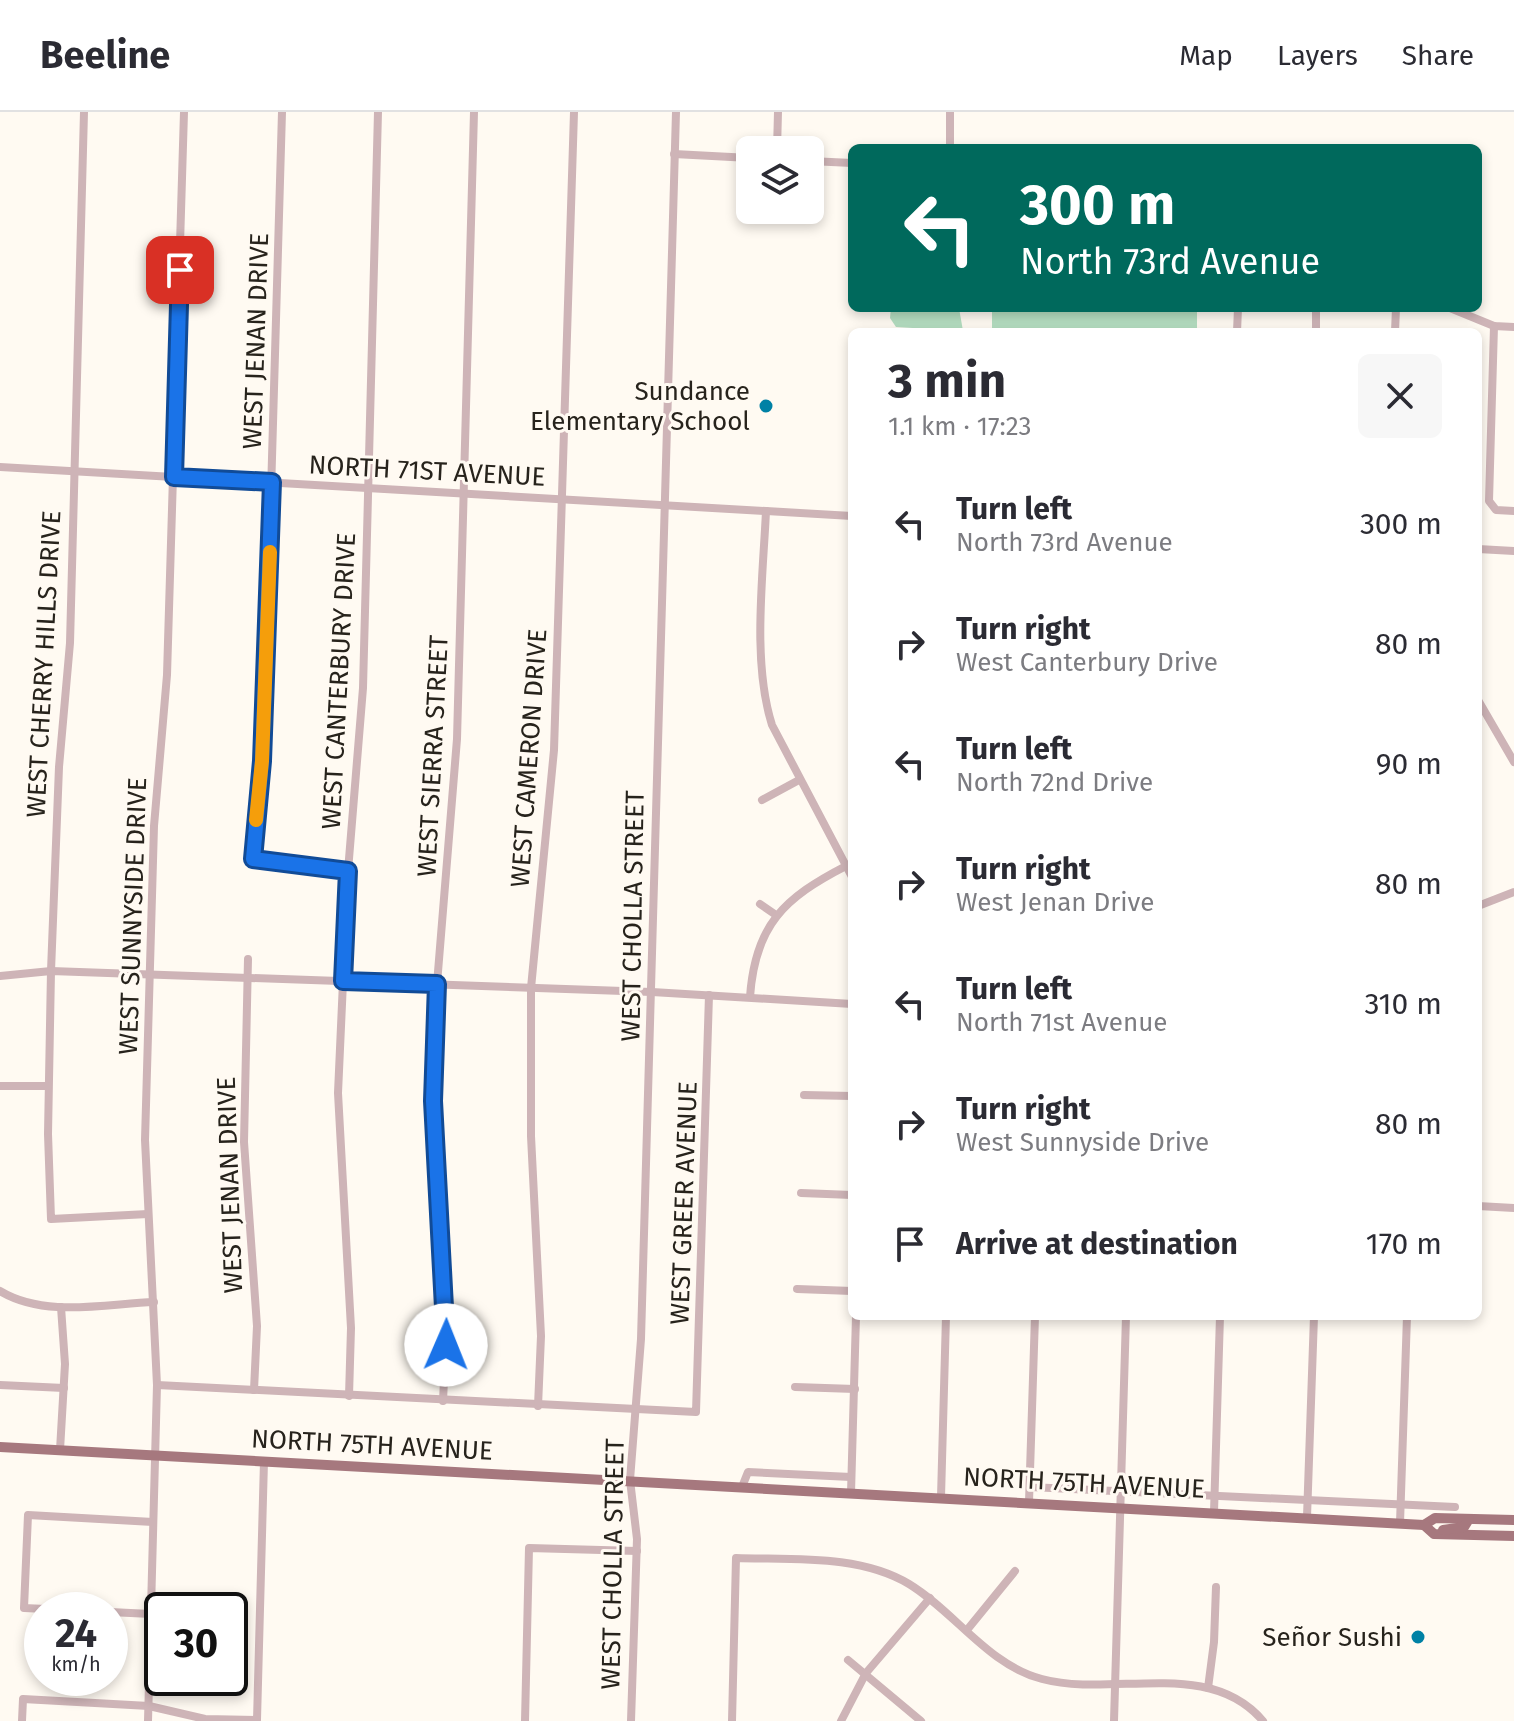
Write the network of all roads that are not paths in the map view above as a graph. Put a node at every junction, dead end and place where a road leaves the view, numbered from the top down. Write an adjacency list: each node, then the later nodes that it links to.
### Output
1 (84, 112): 20 (street, WEST CHERRY HILLS DRIVE)
2 (184, 112): 23 (street, WEST SUNNYSIDE DRIVE)
3 (282, 112): 24 (street, WEST JENAN DRIVE)
4 (378, 112): 25 (street, WEST CANTERBURY DRIVE)
5 (474, 112): 26 (street, WEST SIERRA STREET)
6 (574, 112): 27 (street, WEST CAMERON DRIVE)
7 (676, 112): 12 (street, WEST CHOLLA STREET)
8 (778, 112): 10 (street)
9 (950, 112): 11 (street)
10 (777, 136)
11 (950, 144)
12 (674, 154): 13 (street); 28 (street, WEST CHOLLA STREET)
13 (736, 157)
14 (824, 162): 15 (street)
15 (848, 163)
16 (1460, 312): 17 (street)
17 (1494, 326): 18 (street); 22 (street)
18 (1514, 327)
19 (0, 467): 20 (street, NORTH 71ST AVENUE)
20 (74, 471): 23 (street, NORTH 71ST AVENUE); 46 (street, WEST CHERRY HILLS DRIVE)
21 (1482, 473): 22 (street)
22 (1490, 474): 30 (street)
23 (174, 477): 24 (street, NORTH 71ST AVENUE); 47 (street, WEST SUNNYSIDE DRIVE)
24 (272, 482): 25 (street, NORTH 71ST AVENUE); 40 (street, WEST JENAN DRIVE)
25 (368, 488): 26 (street, NORTH 71ST AVENUE); 40 (street, WEST CANTERBURY DRIVE)
26 (464, 492): 27 (street, NORTH 71ST AVENUE); 51 (street, WEST SIERRA STREET)
27 (563, 498): 28 (street, NORTH 71ST AVENUE); 52 (street, WEST CAMERON DRIVE)
28 (663, 505): 29 (street, NORTH 71ST AVENUE); 53 (street, WEST CHOLLA STREET)
29 (766, 511): 31 (street, NORTH 71ST AVENUE); 36 (street)
30 (1514, 511)
31 (848, 516)
32 (1482, 549): 33 (street)
33 (1514, 551)
34 (1482, 707): 35 (street)
35 (1514, 762)
36 (799, 780): 37 (street); 38 (street)
37 (762, 800)
38 (846, 866): 39 (street); 44 (street)
39 (848, 870)
40 (348, 871): 50 (street, WEST CANTERBURY DRIVE)
41 (1514, 892): 43 (street)
42 (760, 904): 44 (street)
43 (1482, 904)
44 (776, 915): 55 (street)
45 (248, 959): 49 (street, WEST JENAN DRIVE)
46 (51, 971): 47 (street); 48 (street); 58 (street, WEST CHERRY HILLS DRIVE)
47 (149, 974): 49 (street); 65 (street, WEST SUNNYSIDE DRIVE)
48 (0, 976)
49 (247, 978): 50 (street); 83 (street, WEST JENAN DRIVE)
50 (343, 981): 51 (street); 84 (street, WEST CANTERBURY DRIVE)
51 (437, 984): 52 (street); 85 (street, WEST SIERRA STREET)
52 (531, 988): 53 (street); 86 (street, WEST CAMERON DRIVE)
53 (652, 992): 54 (street); 87 (street, WEST CHOLLA STREET)
54 (709, 995): 55 (street); 87 (street, WEST GREER AVENUE)
55 (750, 997): 56 (street)
56 (848, 1004)
57 (0, 1086): 58 (street)
58 (48, 1086): 65 (street, WEST CHERRY HILLS DRIVE)
59 (804, 1095): 60 (street)
60 (848, 1096)
61 (801, 1193): 62 (street)
62 (848, 1195)
63 (1482, 1206): 64 (street)
64 (1514, 1208)
65 (148, 1214): 69 (street, WEST SUNNYSIDE DRIVE)
66 (797, 1289): 68 (street)
67 (0, 1291): 70 (street)
68 (848, 1291)
69 (154, 1302): 70 (street); 79 (street, WEST SUNNYSIDE DRIVE)
70 (61, 1307): 81 (street)
71 (856, 1320): 82 (street)
72 (946, 1320): 99 (street)
73 (1035, 1320): 95 (street)
74 (1126, 1320): 96 (street)
75 (1220, 1320): 98 (street)
76 (1314, 1320): 100 (street)
77 (1407, 1320): 102 (street)
78 (0, 1385): 81 (street)
79 (157, 1385): 83 (street); 90 (street, WEST SUNNYSIDE DRIVE)
80 (795, 1387): 82 (street)
81 (64, 1388): 89 (street)
82 (855, 1389): 92 (street)
83 (254, 1390): 84 (street)
84 (349, 1396): 85 (street)
85 (443, 1401): 86 (street)
86 (538, 1406): 87 (street)
87 (635, 1410): 93 (street, WEST CHOLLA STREET)
88 (0, 1447): 89 (main road, NORTH 75TH AVENUE)
89 (60, 1450): 90 (main road, NORTH 75TH AVENUE)
90 (155, 1455): 91 (main road, NORTH 75TH AVENUE); 109 (street, WEST SUNNYSIDE DRIVE)
91 (264, 1461): 93 (main road, NORTH 75TH AVENUE); 127 (street)
92 (851, 1477): 94 (street, NORTH 75TH AVENUE); 97 (street)
93 (630, 1480): 94 (main road, NORTH 75TH AVENUE); 114 (street, WEST CHOLLA STREET)
94 (742, 1487): 97 (main road, NORTH 75TH AVENUE)
95 (1030, 1487): 96 (street, NORTH 75TH AVENUE); 101 (street)
96 (1120, 1491): 98 (street, NORTH 75TH AVENUE); 103 (street)
97 (851, 1493): 99 (main road, NORTH 75TH AVENUE)
98 (1215, 1495): 100 (street, NORTH 75TH AVENUE); 105 (street)
99 (941, 1497): 101 (main road, NORTH 75TH AVENUE)
100 (1308, 1500): 102 (street, NORTH 75TH AVENUE); 106 (street)
101 (1029, 1502): 103 (main road, NORTH 75TH AVENUE)
102 (1400, 1505): 104 (street, NORTH 75TH AVENUE); 110 (street)
103 (1120, 1507): 105 (main road, NORTH 75TH AVENUE); 123 (street)
104 (1455, 1507)
105 (1214, 1512): 106 (main road, NORTH 75TH AVENUE)
106 (1307, 1517): 110 (main road, NORTH 75TH AVENUE)
107 (1469, 1519): 108 (main road, NORTH 75TH AVENUE); 111 (main road, NORTH 75TH AVENUE); 112 (main road)
108 (1514, 1520)
109 (153, 1522): 117 (street); 118 (street, WEST SUNNYSIDE DRIVE)
110 (1400, 1523): 111 (main road, NORTH 75TH AVENUE)
111 (1424, 1525): 112 (main road, NORTH 75TH AVENUE)
112 (1439, 1534): 113 (main road, NORTH 75TH AVENUE)
113 (1514, 1536)
114 (637, 1551): 130 (street); 131 (street, WEST CHOLLA STREET)
115 (1015, 1571): 120 (street)
116 (1216, 1587): 124 (street)
117 (25, 1592)
118 (151, 1592)
119 (930, 1598): 120 (street); 122 (street); 132 (street)
120 (967, 1630): 123 (street)
121 (848, 1660): 122 (street)
122 (866, 1673): 133 (street); 134 (street)
123 (1115, 1684): 124 (street); 135 (street)
124 (1208, 1688): 136 (street)
125 (149, 1696): 126 (street, WEST SUNNYSIDE DRIVE)
126 (149, 1706): 127 (street); 128 (street); 129 (street, WEST SUNNYSIDE DRIVE)
127 (257, 1720)
128 (22, 1721)
129 (148, 1721)
130 (525, 1721)
131 (631, 1721)
132 (732, 1721)
133 (841, 1721)
134 (921, 1721)
135 (1114, 1721)
136 (1263, 1721)

